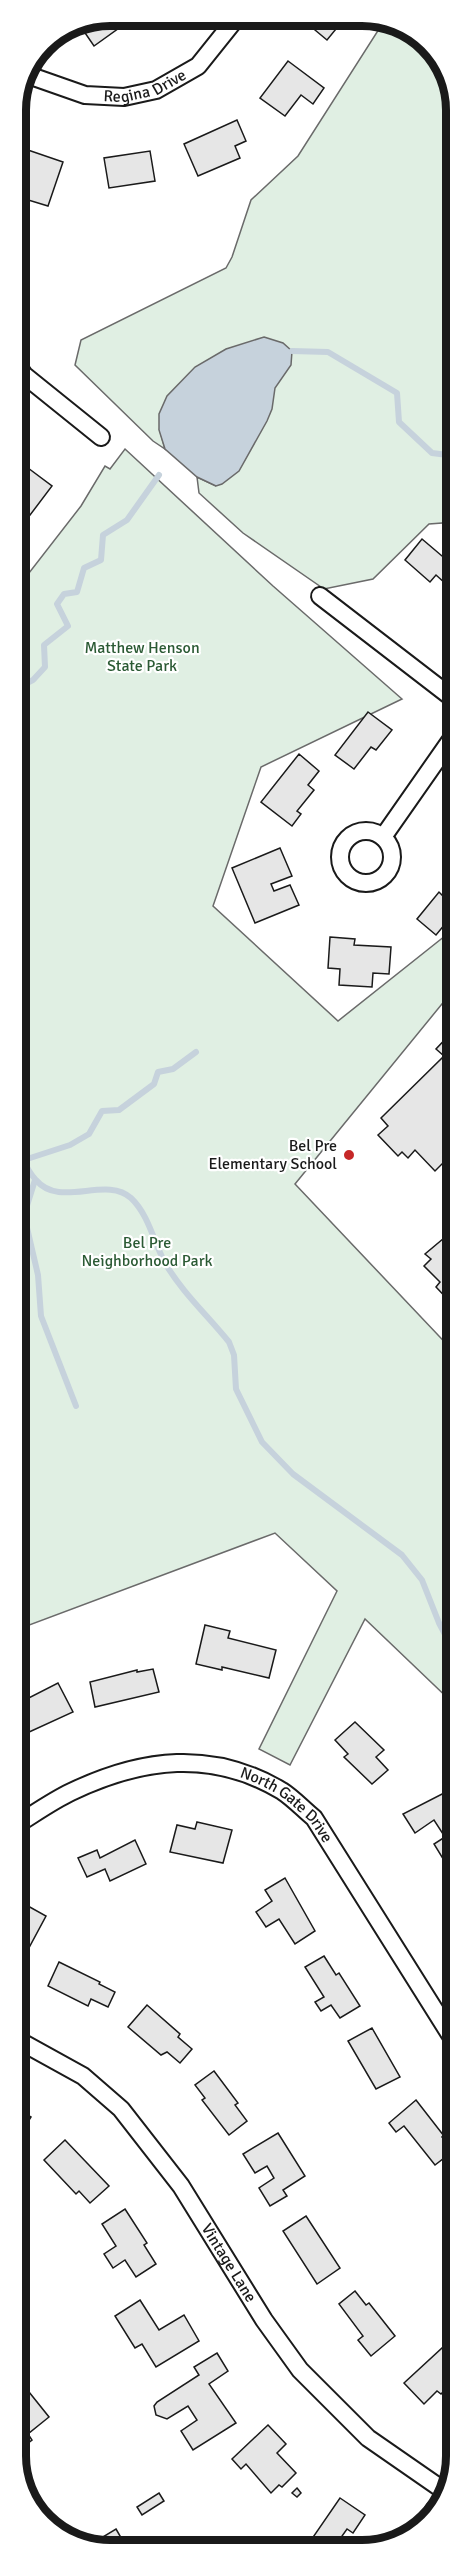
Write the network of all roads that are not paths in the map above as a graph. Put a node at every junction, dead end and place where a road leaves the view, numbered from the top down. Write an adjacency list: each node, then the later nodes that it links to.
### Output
1 (230, 26): 2 (street, Regina Drive)
2 (32, 77)
3 (26, 380): 4 (street)
4 (100, 437)
5 (320, 596): 6 (street)
6 (446, 693)
7 (446, 747): 8 (street)
8 (383, 837)
9 (26, 1819): 10 (street, North Gate Drive)
10 (446, 2028)
11 (26, 2045): 12 (street, Vintage Lane)
12 (439, 2487)

